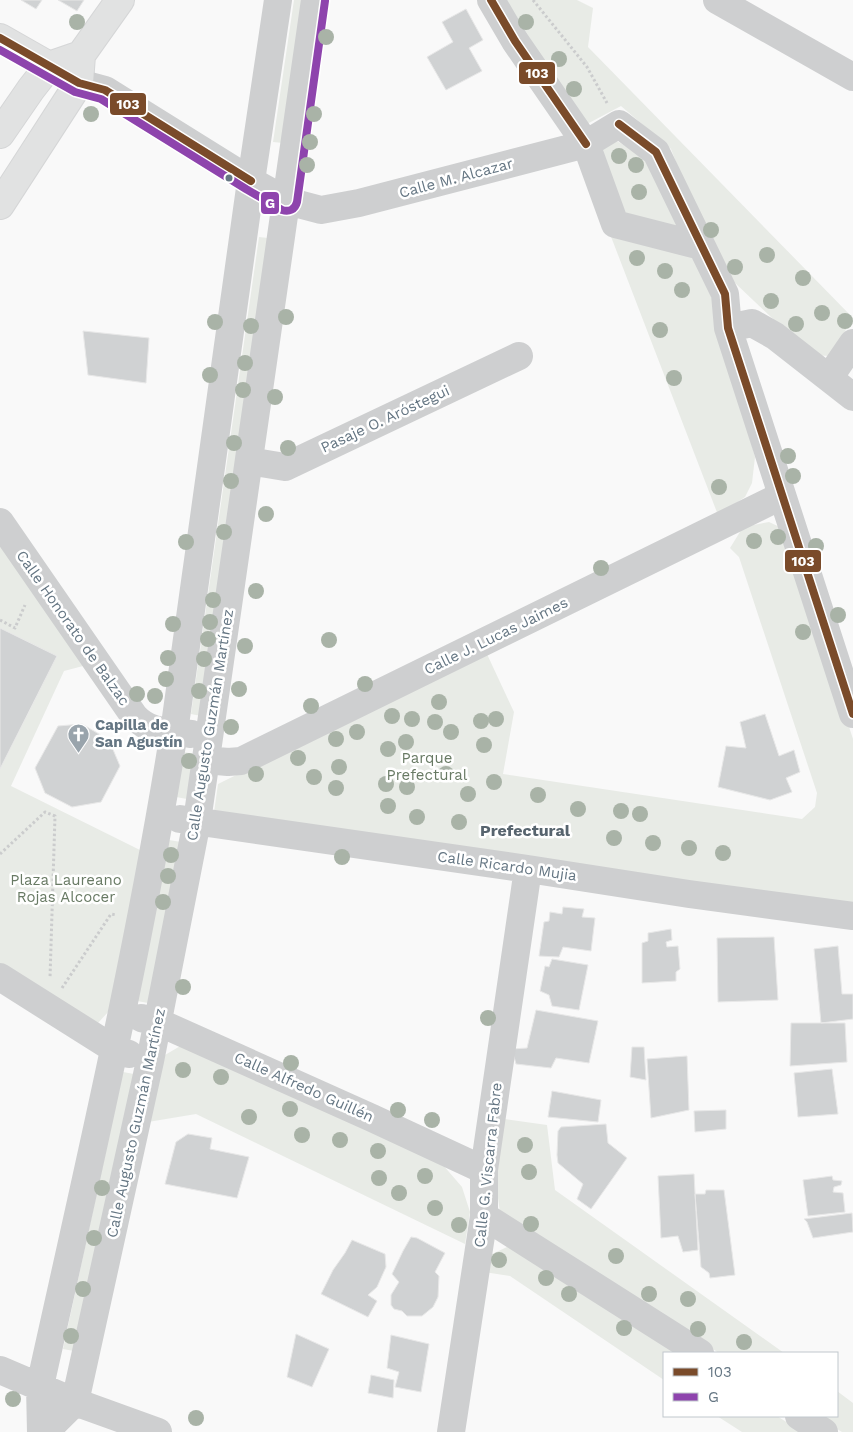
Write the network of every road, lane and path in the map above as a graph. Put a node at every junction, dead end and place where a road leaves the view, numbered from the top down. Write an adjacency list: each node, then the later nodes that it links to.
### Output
1 (120, 0): 8 (main road)
2 (278, 0): 15 (street)
3 (316, 0): 16 (street, Calle Augusto Guzmán Martínez)
4 (491, 0): 14 (street)
5 (533, 0): 12 (path)
6 (717, 0): 10 (street)
7 (0, 38): 9 (main road)
8 (82, 55): 9 (main road); 11 (main road)
9 (49, 66): 11 (main road); 13 (main road)
10 (853, 77)
11 (79, 83): 15 (street, Calle M. Alcazar); 17 (main road)
12 (619, 124): 14 (street, Calle M. Alcazar); 18 (street)
13 (0, 134)
14 (586, 144): 16 (street, Calle M. Alcazar); 18 (street)
15 (251, 181): 16 (street, Calle M. Alcazar); 30 (street)
16 (287, 201): 24 (street, Calle Augusto Guzmán Martínez)
17 (0, 205)
18 (701, 246): 19 (street)
19 (728, 328): 22 (street); 25 (street)
20 (853, 343): 22 (street)
21 (518, 356): 24 (street, Pasaje O. Aróstegui)
22 (829, 378): 23 (street)
23 (853, 397)
24 (249, 461): 31 (street, Calle Augusto Guzmán Martínez)
25 (781, 496): 29 (street); 31 (street, Calle J. Lucas Jaimes)
26 (0, 522): 30 (street, Calle Honorato de Balzac)
27 (26, 603): 28 (path)
28 (0, 620)
29 (853, 714)
30 (174, 732): 31 (street, Calle Honorato de Balzac); 32 (street)
31 (208, 748): 33 (street, Calle Augusto Guzmán Martínez)
32 (161, 816): 33 (street, Calle Ricardo Mujia); 41 (street)
33 (197, 821): 35 (street, Calle Ricardo Mujia); 42 (street, Calle Augusto Guzmán Martínez)
34 (0, 854): 39 (path)
35 (528, 869): 36 (street, Calle Ricardo Mujia); 45 (street, Calle G. Viscarra Fabre)
36 (853, 916)
37 (123, 917): 40 (path)
38 (0, 977): 43 (street)
39 (50, 985)
40 (60, 990)
41 (121, 1014): 42 (street, Calle Alfredo Guillén); 43 (street)
42 (158, 1022): 44 (street, Calle Augusto Guzmán Martínez); 45 (street, Calle Alfredo Guillén)
43 (114, 1049): 44 (street); 49 (street)
44 (150, 1061): 50 (street, Calle Augusto Guzmán Martínez)
45 (484, 1170): 46 (street, Calle G. Viscarra Fabre)
46 (484, 1216): 47 (street); 55 (street, Calle G. Viscarra Fabre)
47 (698, 1352)
48 (0, 1370): 49 (street)
49 (40, 1386): 50 (street); 52 (street)
50 (75, 1402): 53 (street); 54 (street)
51 (800, 1417): 56 (street)
52 (41, 1432)
53 (45, 1432)
54 (158, 1432)
55 (450, 1432)
56 (824, 1432)

